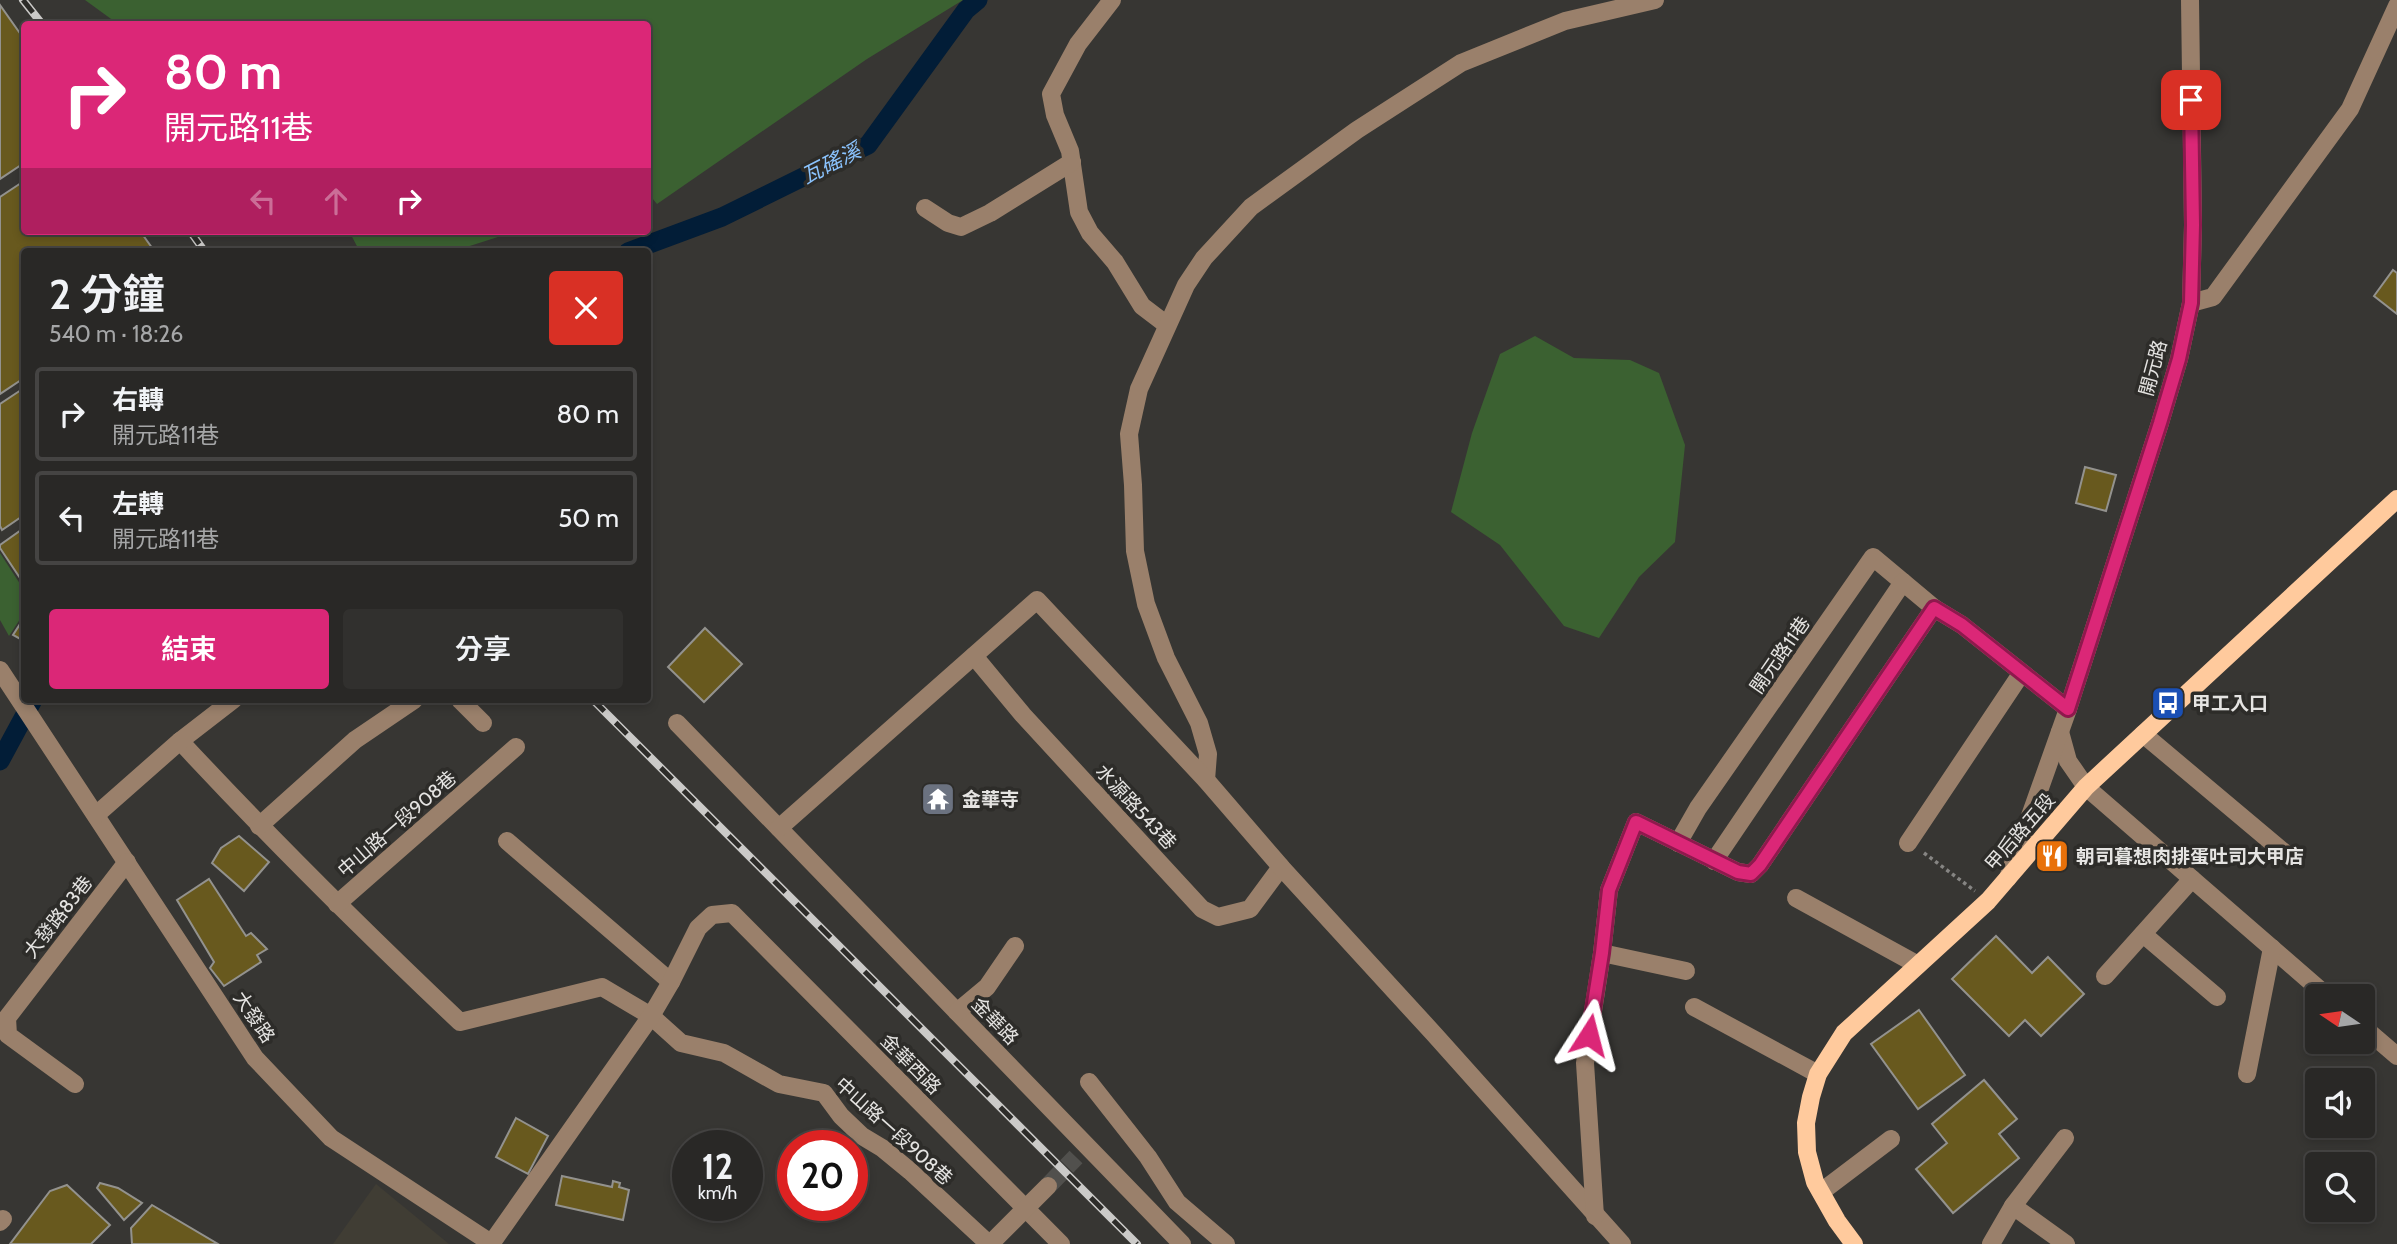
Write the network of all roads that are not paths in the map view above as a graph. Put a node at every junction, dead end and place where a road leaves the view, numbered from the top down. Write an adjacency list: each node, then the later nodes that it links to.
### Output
1 (1112, 0): 5 (street)
2 (1655, 0): 8 (street)
3 (2190, 0): 7 (street, 開元路)
4 (2397, 6): 7 (street)
5 (1072, 162): 6 (street); 8 (street)
6 (925, 208)
7 (2191, 303): 20 (street, 開元路)
8 (1167, 325): 27 (street)
9 (2397, 499): 24 (main road, 甲后路五段)
10 (1903, 582): 11 (street, 開元路11巷); 33 (street, 開元路11巷); 36 (street)
11 (1934, 608): 14 (street, 開元路11巷); 36 (street)
12 (974, 656): 27 (street); 31 (street); 38 (street, 水源路543巷)
13 (1, 672): 15 (street, 大發路)
14 (2021, 674): 20 (street, 開元路11巷); 34 (street)
15 (21, 702)
16 (22, 703): 29 (street, 大發路)
17 (229, 703): 25 (street)
18 (410, 703): 30 (street)
19 (463, 703): 21 (street)
20 (2068, 709): 23 (street, 開元路)
21 (483, 723)
22 (677, 723): 31 (street, 金華路)
23 (2060, 732): 28 (street); 40 (street, 開元路)
24 (2143, 734): 28 (main road, 甲后路五段); 35 (street)
25 (180, 741): 29 (street); 30 (street, 中山路一段908巷)
26 (516, 747): 42 (street, 中山路一段908巷)
27 (1206, 780): 38 (street)
28 (2086, 787): 39 (street); 40 (main road, 甲后路五段)
29 (96, 815): 37 (street, 大發路)
30 (259, 826): 42 (street, 中山路一段908巷)
31 (779, 828): 54 (street, 金華路)
32 (507, 841): 50 (street)
33 (1678, 843): 36 (street); 46 (street)
34 (1908, 843)
35 (2286, 854)
36 (1714, 860)
37 (127, 862): 61 (street, 大發路83巷); 69 (street, 大發路)
38 (1281, 867): 68 (street)
39 (2192, 879): 43 (street); 45 (street)
40 (2007, 880): 47 (main road, 甲后路五段)
41 (1796, 898): 47 (street)
42 (337, 904): 55 (street, 中山路一段908巷)
43 (2143, 934): 49 (street); 52 (street)
44 (1015, 946): 54 (street)
45 (2272, 948): 51 (street); 59 (street)
46 (1602, 953): 48 (street); 68 (street)
47 (1918, 965): 58 (main road, 甲后路五段)
48 (1686, 971)
49 (2105, 976)
50 (671, 982): 55 (street); 67 (street, 金華西路)
51 (2313, 984)
52 (2217, 997)
53 (1694, 1007): 58 (street)
54 (957, 1012): 72 (street, 金華路)
55 (651, 1016): 69 (street); 70 (street, 中山路一段908巷)
56 (2375, 1037): 57 (street)
57 (2397, 1056)
58 (1818, 1074): 65 (main road, 甲后路五段)
59 (2247, 1074)
60 (1089, 1082): 73 (street)
61 (75, 1084)
62 (2065, 1138): 66 (street)
63 (1891, 1139): 65 (street)
64 (1048, 1186): 67 (street, 中山路一段908巷)
65 (1821, 1192): 76 (main road, 甲后路五段)
66 (2013, 1206): 77 (street); 78 (street)
67 (1026, 1209): 70 (street, 中山路一段908巷); 71 (street, 金華西路)
68 (1595, 1214): 74 (street); 75 (street)
69 (491, 1244)
70 (989, 1244)
71 (1061, 1244)
72 (1182, 1244)
73 (1226, 1244)
74 (1608, 1244)
75 (1622, 1244)
76 (1854, 1244)
77 (1991, 1244)
78 (2066, 1244)

